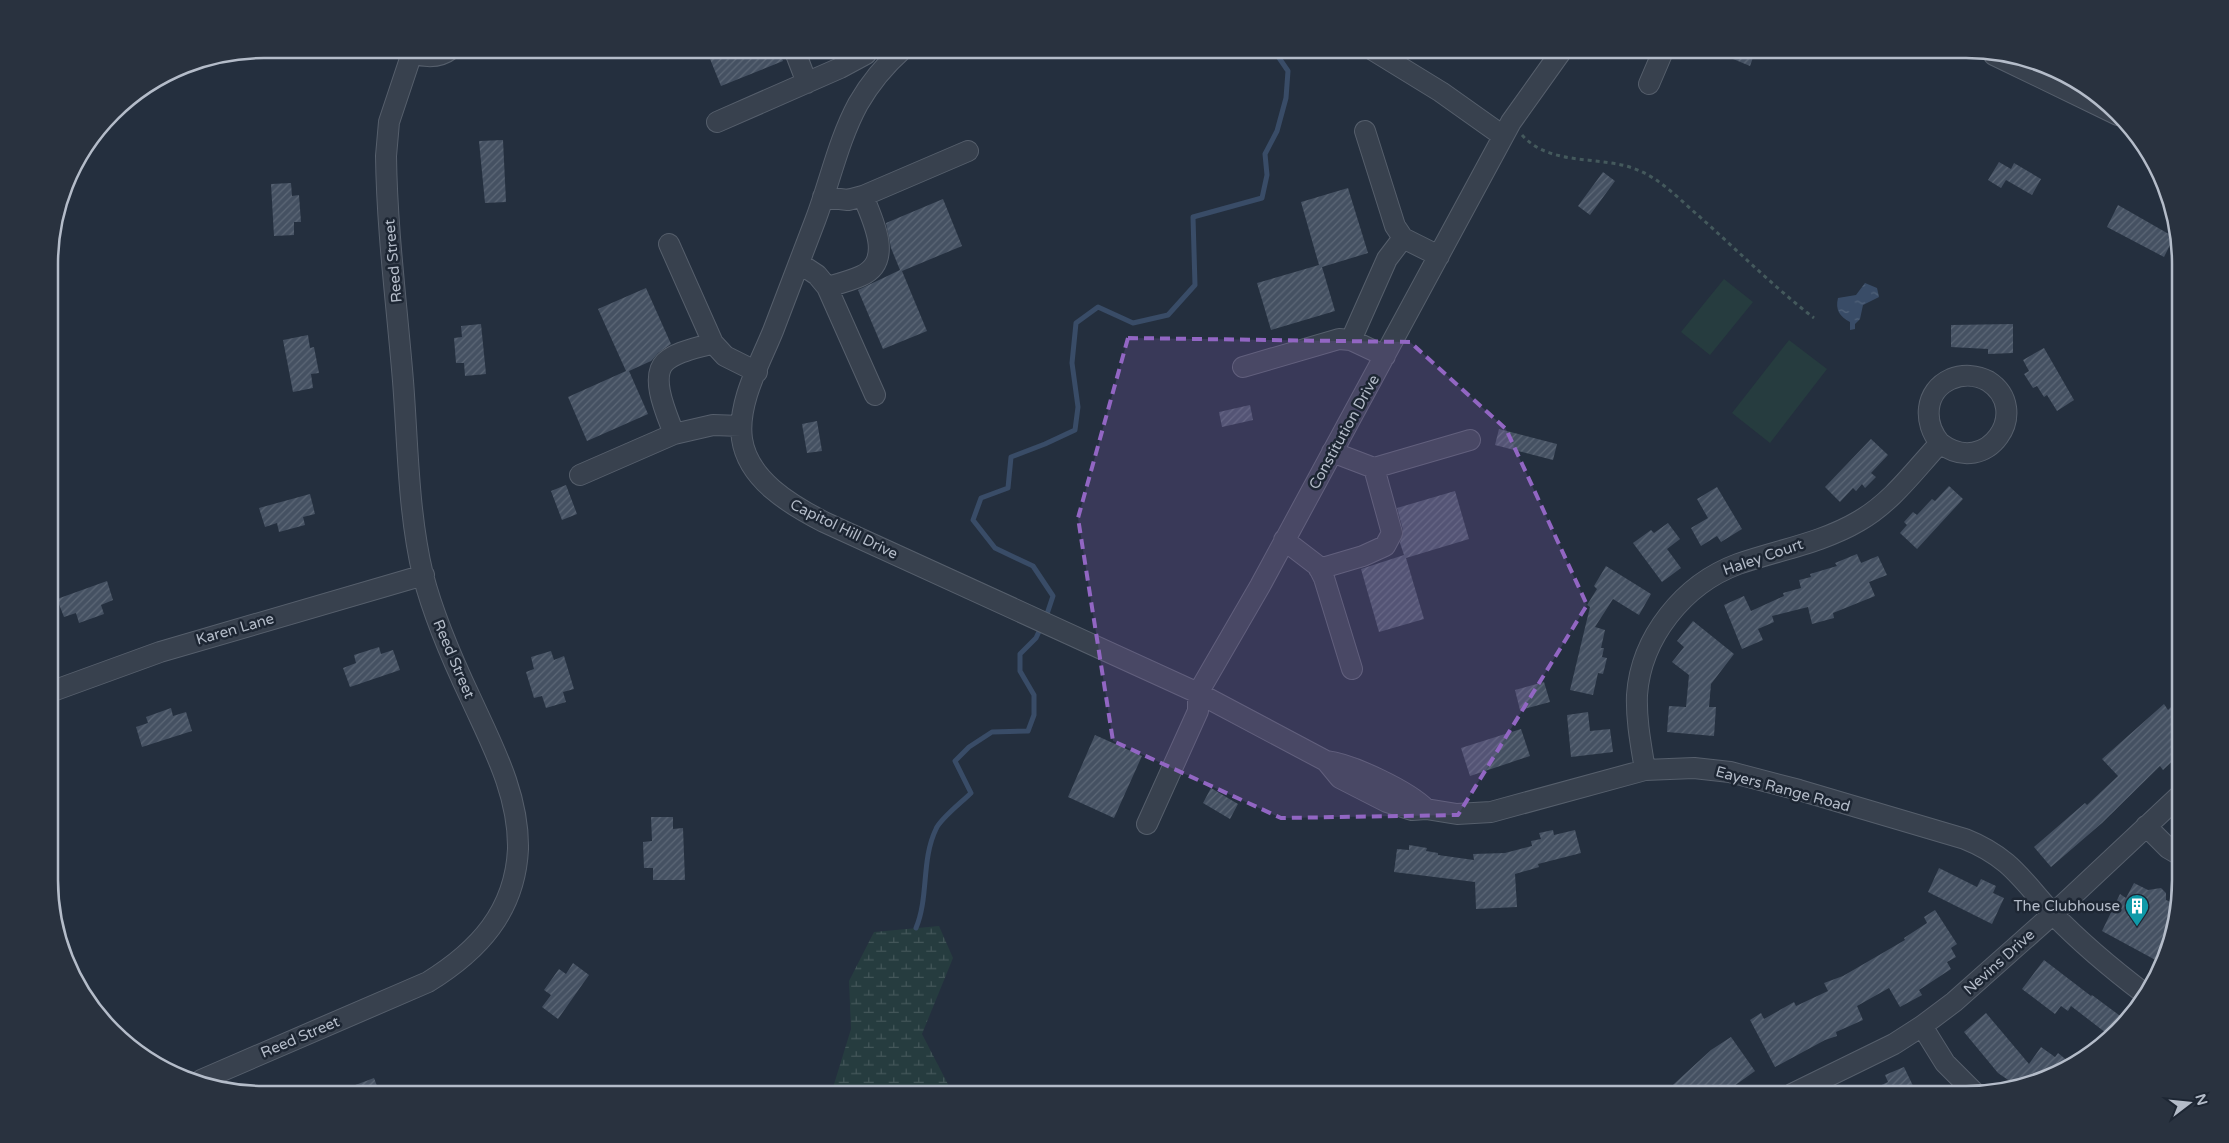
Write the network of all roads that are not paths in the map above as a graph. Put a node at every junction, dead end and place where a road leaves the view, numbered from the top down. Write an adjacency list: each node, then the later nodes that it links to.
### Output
1 (406, 58): 40 (street, Reed Street)
2 (797, 58): 11 (street)
3 (854, 58): 11 (street)
4 (869, 58): 10 (street)
5 (894, 58): 10 (street, Capitol Hill Drive)
6 (1386, 58): 15 (street)
7 (1557, 58): 15 (street, Constitution Drive)
8 (1660, 58): 12 (street)
9 (2008, 62): 13 (street)
10 (879, 73): 19 (street, Capitol Hill Drive)
11 (807, 83): 14 (street)
12 (1649, 84)
13 (2094, 102)
14 (717, 122)
15 (1507, 129): 22 (street, Constitution Drive)
16 (1365, 132): 20 (street)
17 (968, 151): 18 (street)
18 (863, 196): 19 (street); 24 (street)
19 (823, 197): 23 (street, Capitol Hill Drive)
20 (1402, 238): 22 (street); 25 (street)
21 (670, 244): 26 (street)
22 (1439, 256): 27 (street, Constitution Drive)
23 (800, 263): 24 (street); 29 (street, Capitol Hill Drive)
24 (827, 287): 30 (street)
25 (1351, 340): 27 (street); 28 (street)
26 (713, 343): 29 (street); 32 (street)
27 (1385, 356): 35 (street, Constitution Drive)
28 (1243, 367)
29 (756, 372): 31 (street, Capitol Hill Drive)
30 (875, 395)
31 (741, 426): 32 (street); 43 (street, Capitol Hill Drive)
32 (674, 434): 37 (street)
33 (1470, 440): 36 (street)
34 (1940, 443): 44 (street, Haley Court)
35 (1332, 452): 36 (street); 38 (street, Constitution Drive)
36 (1374, 468): 39 (street)
37 (580, 474)
38 (1284, 540): 39 (street); 43 (street, Constitution Drive)
39 (1319, 569): 41 (street)
40 (424, 575): 42 (street, Karen Lane); 52 (street, Reed Street)
41 (1352, 669)
42 (58, 689)
43 (1198, 693): 44 (street, Eayers Range Road); 46 (street, Constitution Drive)
44 (1645, 770): 49 (street, Eayers Range Road)
45 (2172, 802): 47 (street, Nevins Drive)
46 (1147, 824)
47 (2146, 826): 48 (street); 49 (street, Nevins Drive)
48 (2172, 850)
49 (2053, 914): 50 (street, Eayers Range Road); 51 (street, Nevins Drive)
50 (2140, 990)
51 (1922, 1026): 53 (street, Nevins Drive); 54 (street)
52 (207, 1077)
53 (1808, 1086)
54 (1968, 1086)

